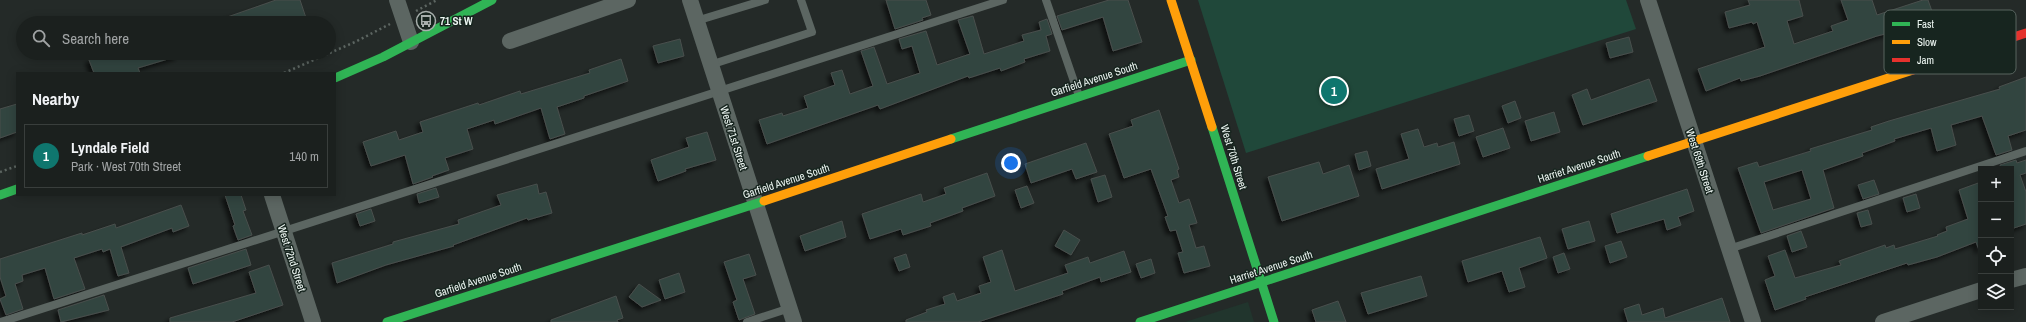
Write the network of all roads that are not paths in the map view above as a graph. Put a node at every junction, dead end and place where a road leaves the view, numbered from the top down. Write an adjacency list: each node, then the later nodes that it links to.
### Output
1 (397, 0): 15 (street)
2 (492, 0): 15 (street)
3 (628, 0): 14 (street)
4 (690, 0): 11 (street, West 71st Street)
5 (765, 0): 11 (lane)
6 (801, 0): 17 (lane)
7 (1002, 0): 20 (lane)
8 (1046, 0): 21 (lane)
9 (1171, 0): 16 (street, West 70th Street)
10 (1648, 0): 22 (street, West 69th Street)
11 (696, 21): 17 (street, West 71st Street)
12 (2026, 33): 13 (street, Harriet Avenue South)
13 (2016, 36)
14 (510, 40)
15 (411, 42): 19 (street)
16 (1192, 60): 21 (street, Garfield Avenue South); 32 (street, West 70th Street)
17 (710, 65): 20 (street, West 71st Street)
18 (1900, 74): 22 (street, Harriet Avenue South)
19 (336, 78)
20 (719, 91): 27 (street, West 71st Street); 28 (lane)
21 (1079, 97): 27 (street, Garfield Avenue South)
22 (1694, 141): 29 (street, West 69th Street); 32 (street, Harriet Avenue South)
23 (2026, 152): 29 (lane)
24 (16, 189): 25 (street)
25 (0, 195)
26 (272, 196): 28 (street, West 72nd Street)
27 (755, 204): 34 (street, West 71st Street); 37 (street, Garfield Avenue South)
28 (283, 231): 35 (lane); 36 (street, West 72nd Street)
29 (1729, 249): 41 (street, West 69th Street)
30 (2026, 276): 31 (street)
31 (2014, 279)
32 (1261, 283): 39 (street, Harriet Avenue South); 40 (street, West 70th Street)
33 (1978, 291): 42 (street)
34 (792, 315): 38 (lane)
35 (2, 322)
36 (313, 322)
37 (387, 322)
38 (747, 322)
39 (1140, 322)
40 (1274, 322)
41 (1753, 322)
42 (1883, 322)

